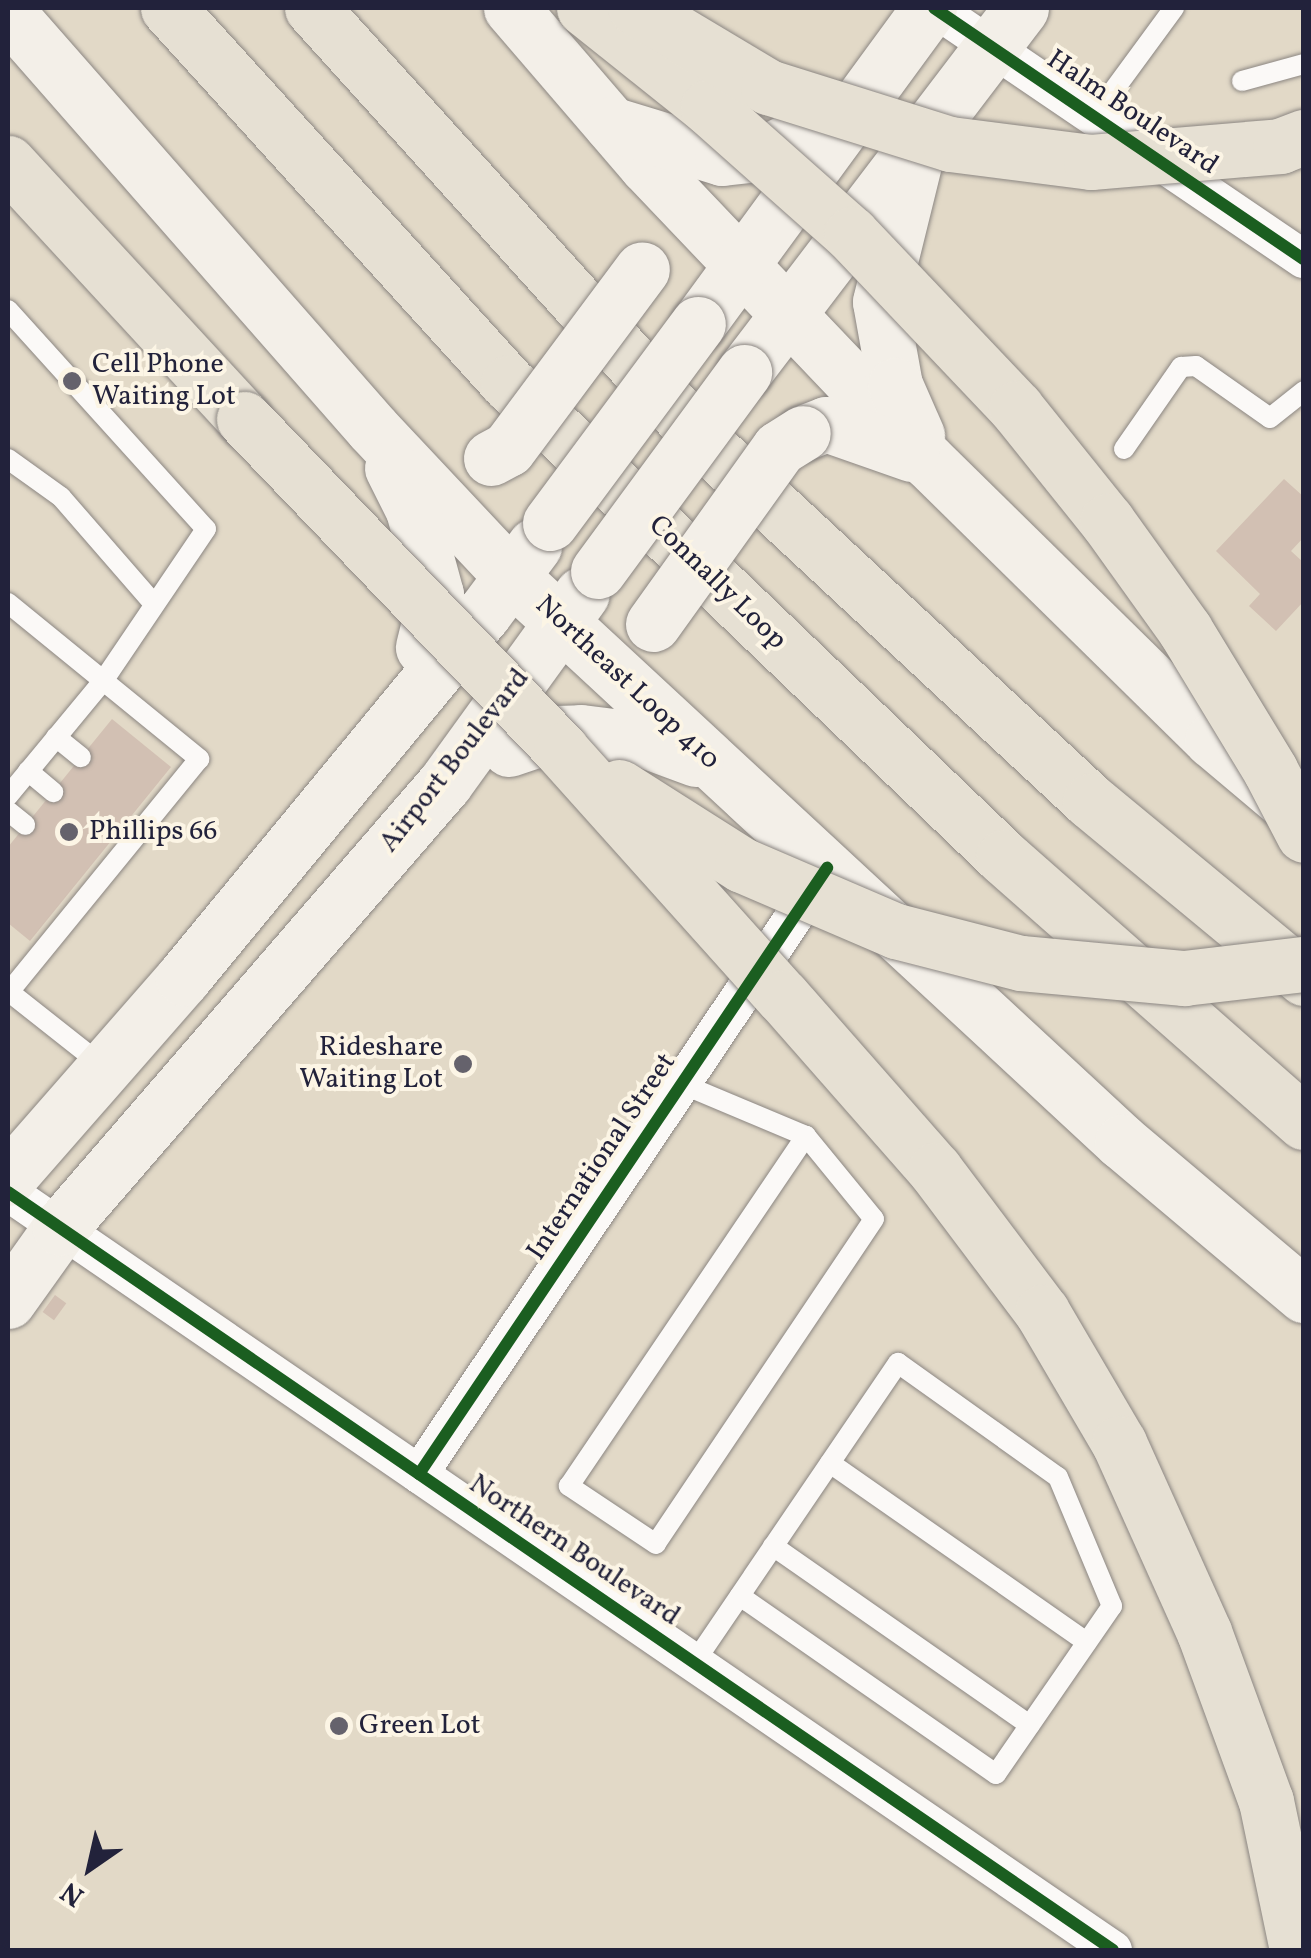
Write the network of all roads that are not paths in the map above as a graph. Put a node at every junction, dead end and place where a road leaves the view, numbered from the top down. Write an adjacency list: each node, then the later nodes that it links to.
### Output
1 (168, 8): 55 (highway, Connally Loop)
2 (312, 8): 20 (highway)
3 (350, 8): 20 (highway)
4 (511, 8): 15 (main road)
5 (584, 8): 48 (highway, bridge)
6 (636, 8): 16 (highway, bridge)
7 (931, 8): 10 (street, Halm Boulevard); 13 (main road)
8 (1174, 8): 14 (lane)
9 (8, 13): 26 (main road, Northeast Loop 410)
10 (1006, 28): 14 (street, Halm Boulevard); 17 (main road, Airport Boulevard)
11 (1304, 64): 12 (lane)
12 (1242, 81)
13 (855, 107): 15 (main road); 22 (main road)
14 (1094, 117): 21 (street, Halm Boulevard)
15 (610, 124): 19 (main road)
16 (1304, 137)
17 (919, 142): 24 (main road, Airport Boulevard); 29 (main road)
18 (8, 163): 38 (highway, bridge)
19 (646, 165): 22 (main road); 26 (main road, bridge)
20 (476, 194): 51 (highway)
21 (1304, 260)
22 (740, 268): 24 (main road); 30 (main road, bridge)
23 (8, 310): 32 (lane)
24 (786, 314): 29 (main road); 33 (main road, Airport Boulevard, bridge)
25 (1304, 392): 27 (lane)
26 (374, 429): 30 (main road, Northeast Loop 410); 35 (main road)
27 (1124, 449)
28 (8, 459): 32 (lane)
29 (928, 461): 36 (main road, bridge); 46 (main road)
30 (512, 577): 33 (main road, Northeast Loop 410); 35 (main road)
31 (8, 603): 34 (lane)
32 (153, 604): 34 (lane)
33 (561, 624): 36 (main road, Northeast Loop 410); 42 (main road, Airport Boulevard)
34 (103, 680): 37 (lane); 52 (lane)
35 (399, 714): 53 (main road)
36 (670, 722): 40 (main road, Northeast Loop 410)
37 (56, 738): 39 (lane); 41 (lane)
38 (562, 750): 50 (highway, bridge); 70 (highway, bridge)
39 (81, 757)
40 (718, 767): 42 (main road); 49 (main road, Northeast Loop 410)
41 (28, 771): 43 (lane); 44 (lane)
42 (444, 783): 59 (main road, Airport Boulevard)
43 (53, 792)
44 (8, 796)
45 (8, 811): 47 (lane)
46 (1304, 817)
47 (25, 825)
48 (1304, 835)
49 (827, 868): 54 (street, International Street); 60 (main road, Northeast Loop 410)
50 (1304, 964)
51 (1304, 978)
52 (8, 991): 53 (lane)
53 (104, 1068): 57 (main road)
54 (682, 1084): 56 (lane); 63 (street, International Street)
55 (1304, 1122)
56 (806, 1136): 56 (lane)
57 (8, 1178)
58 (8, 1192): 59 (street, Northern Boulevard)
59 (60, 1228): 61 (main road, Airport Boulevard); 63 (street, Northern Boulevard)
60 (1304, 1295)
61 (8, 1301)
62 (830, 1463): 64 (lane); 66 (lane); 66 (lane)
63 (419, 1474): 67 (street, Northern Boulevard)
64 (773, 1546): 65 (lane); 68 (lane)
65 (740, 1596): 67 (lane); 68 (lane)
66 (1087, 1642): 68 (lane)
67 (694, 1663): 69 (street, Northern Boulevard)
68 (1030, 1726)
69 (1113, 1950)
70 (1297, 1950)

